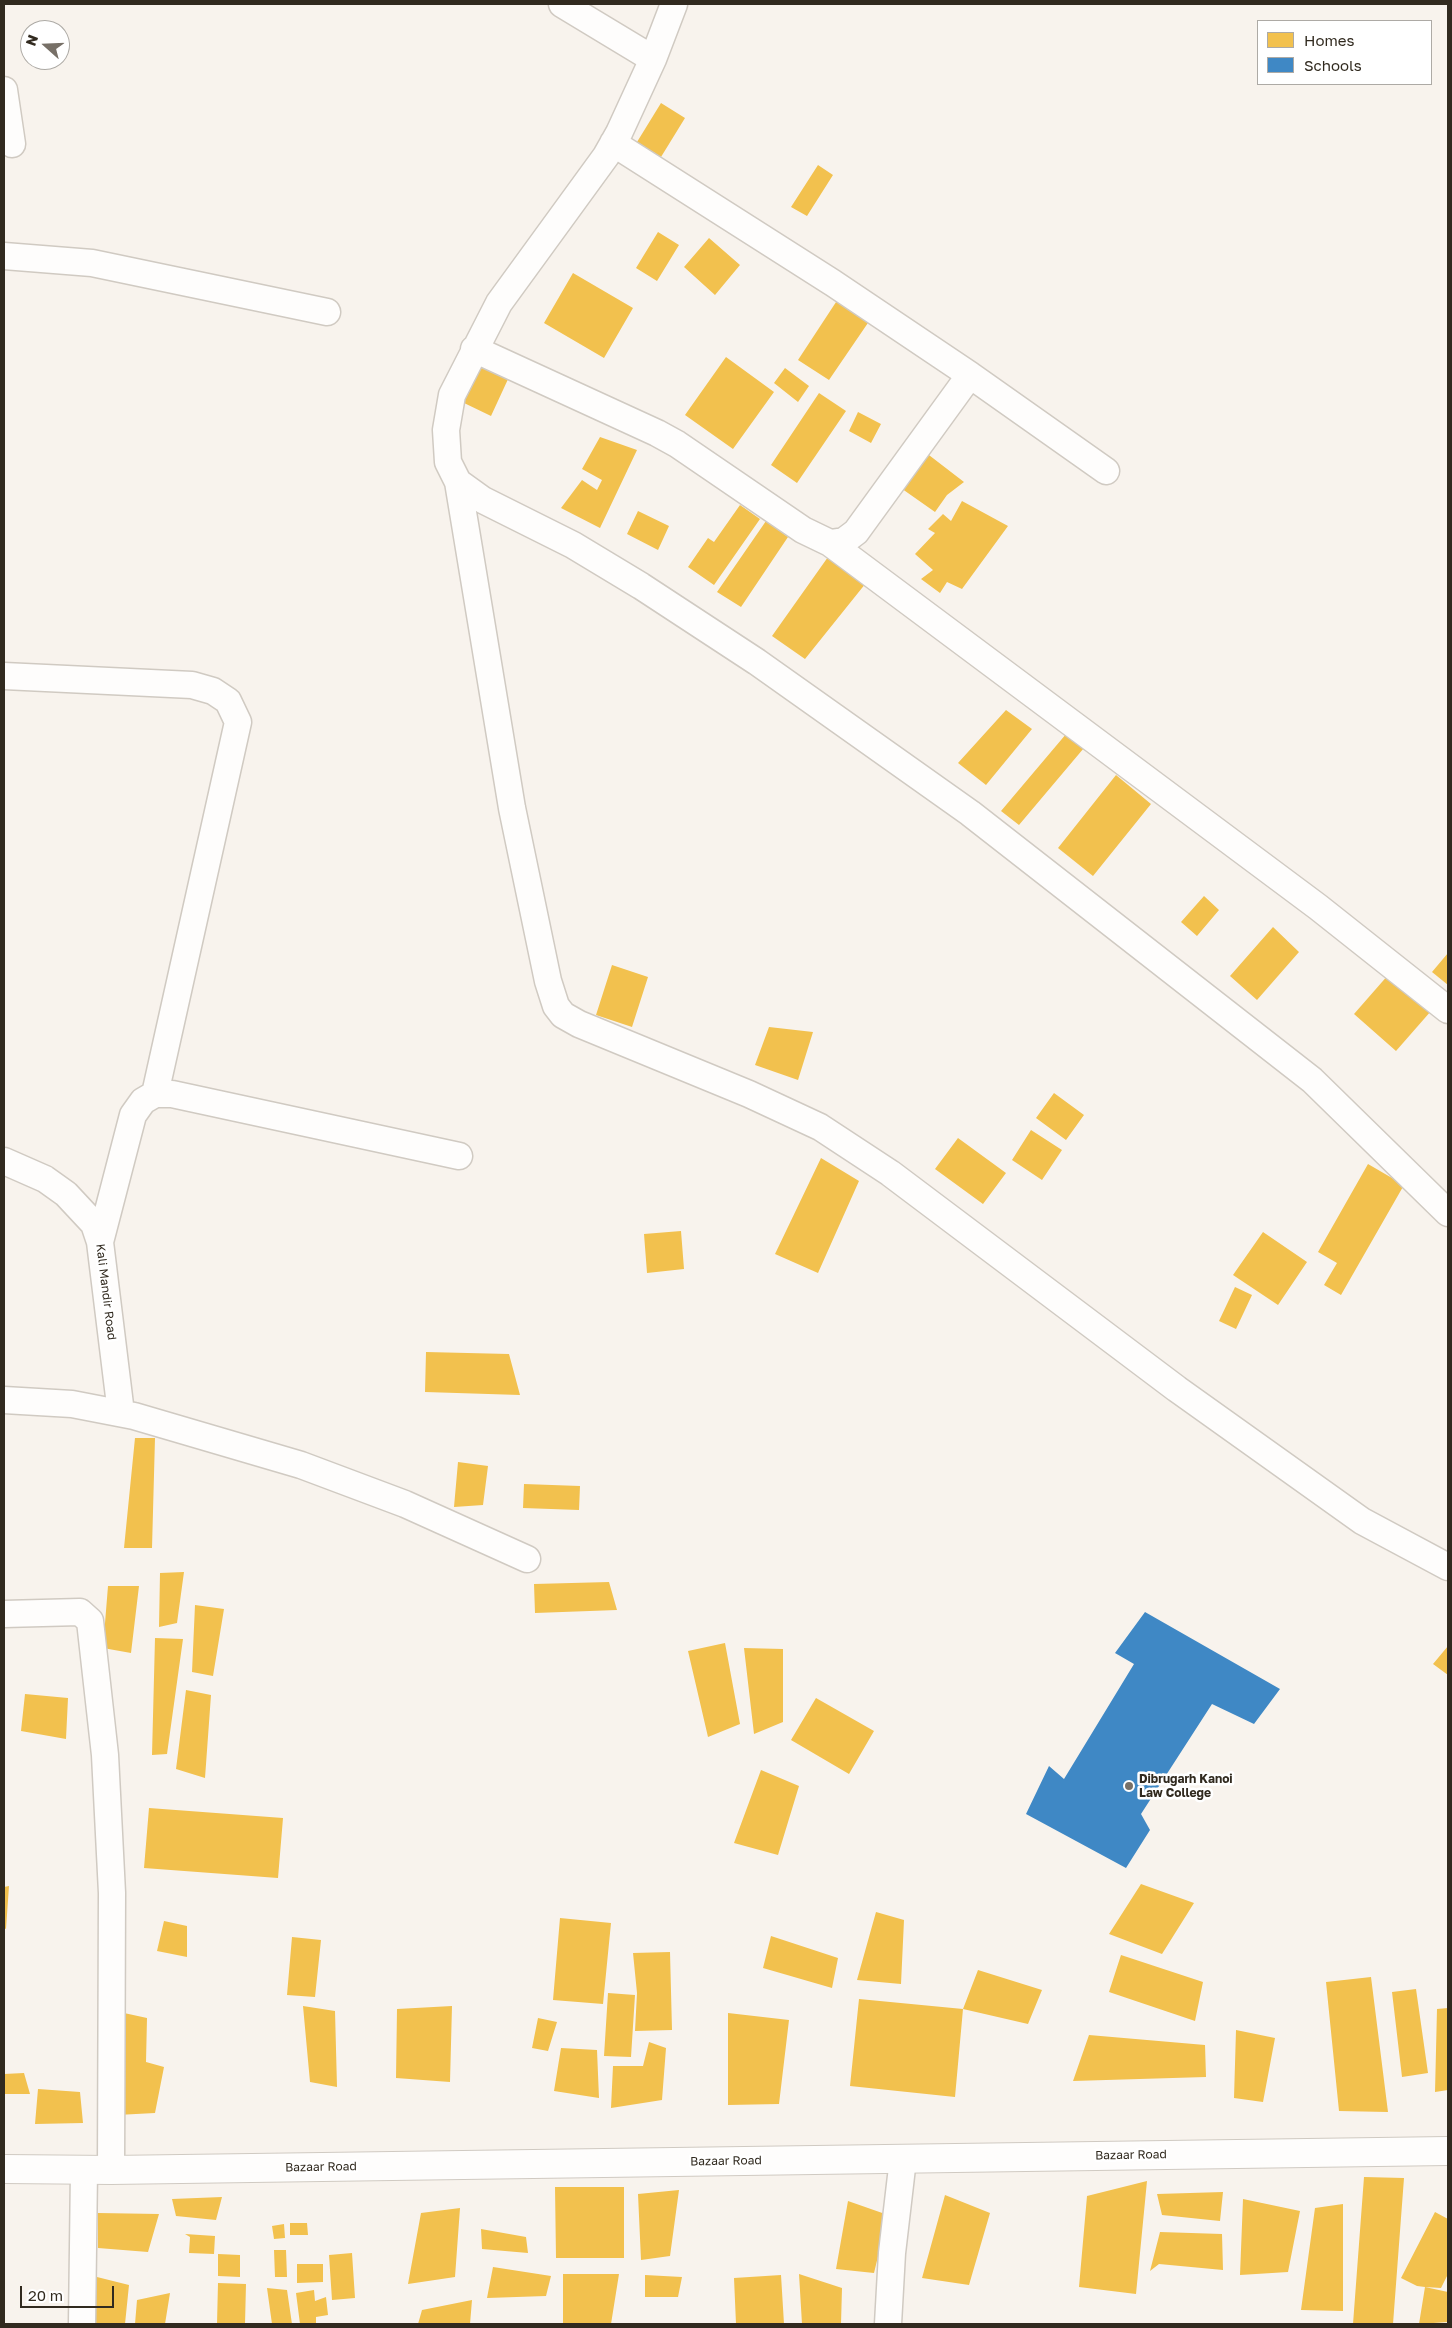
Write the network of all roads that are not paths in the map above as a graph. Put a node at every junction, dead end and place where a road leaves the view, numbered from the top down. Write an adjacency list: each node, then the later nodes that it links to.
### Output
1 (562, 4): 3 (street)
2 (674, 4): 3 (street)
3 (653, 59): 5 (street)
4 (4, 90): 6 (street)
5 (613, 143): 9 (street); 10 (street)
6 (12, 144)
7 (4, 256): 8 (street)
8 (327, 312)
9 (474, 349): 12 (street); 13 (street)
10 (970, 375): 11 (street); 13 (street)
11 (1106, 471)
12 (458, 482): 19 (street); 24 (street)
13 (830, 543): 15 (street)
14 (4, 676): 16 (street)
15 (1448, 1010)
16 (155, 1094): 17 (street); 20 (street)
17 (459, 1156)
18 (4, 1161): 20 (street, Kali Mandir Road)
19 (1448, 1213)
20 (100, 1242): 22 (street, Kali Mandir Road)
21 (4, 1400): 22 (street)
22 (121, 1413): 23 (street)
23 (527, 1558)
24 (1448, 1566)
25 (4, 1614): 30 (street)
26 (1448, 2151): 27 (street, Bazaar Road)
27 (903, 2159): 30 (street, Bazaar Road); 32 (street)
28 (4, 2169): 29 (street, Bazaar Road)
29 (84, 2170): 30 (street, Bazaar Road); 31 (street)
30 (111, 2170)
31 (82, 2324)
32 (888, 2324)

